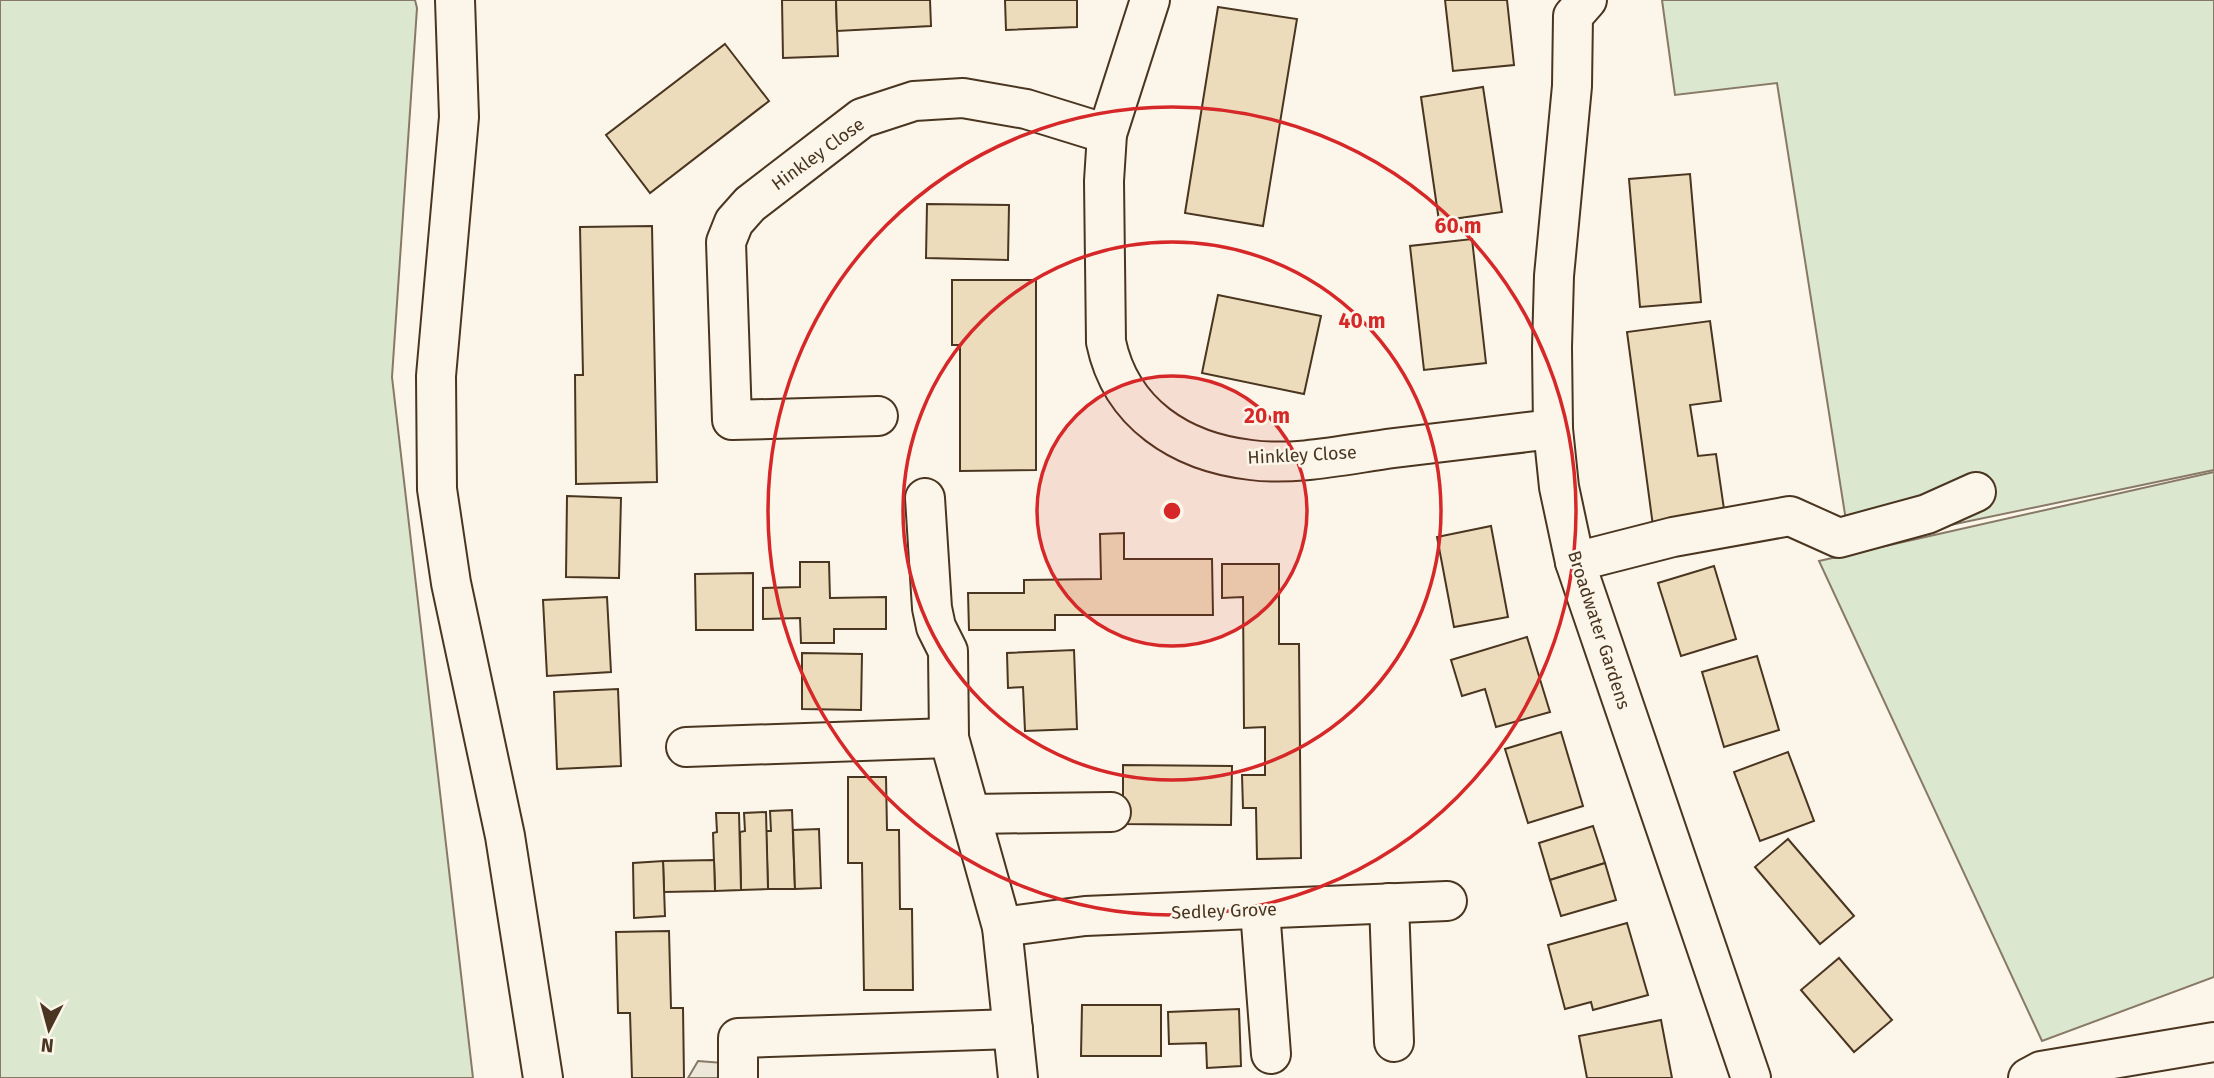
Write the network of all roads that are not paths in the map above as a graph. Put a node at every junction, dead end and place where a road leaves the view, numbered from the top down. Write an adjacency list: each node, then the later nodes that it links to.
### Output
1 (455, 0): 23 (street)
2 (1150, 0): 4 (street, Hinkley Close)
3 (1587, 0): 6 (street, Broadwater Gardens)
4 (1107, 134): 5 (street, Hinkley Close); 6 (street, Hinkley Close)
5 (878, 416)
6 (1553, 429): 9 (street, Broadwater Gardens)
7 (1976, 492): 9 (street)
8 (925, 498): 10 (street)
9 (1575, 562): 26 (street, Broadwater Gardens)
10 (949, 738): 11 (street); 13 (street)
11 (686, 747)
12 (1111, 812): 13 (street)
13 (973, 814): 17 (street)
14 (1447, 901): 15 (street, Sedley Grove)
15 (1389, 903): 16 (street, Sedley Grove); 19 (street)
16 (1260, 910): 17 (street, Sedley Grove); 21 (street)
17 (1002, 927): 18 (street)
18 (1013, 1029): 24 (street); 25 (street)
19 (1394, 1042)
20 (2214, 1042): 22 (street)
21 (1271, 1054)
22 (2035, 1074)
23 (542, 1078)
24 (738, 1078)
25 (1018, 1078)
26 (1751, 1078)

